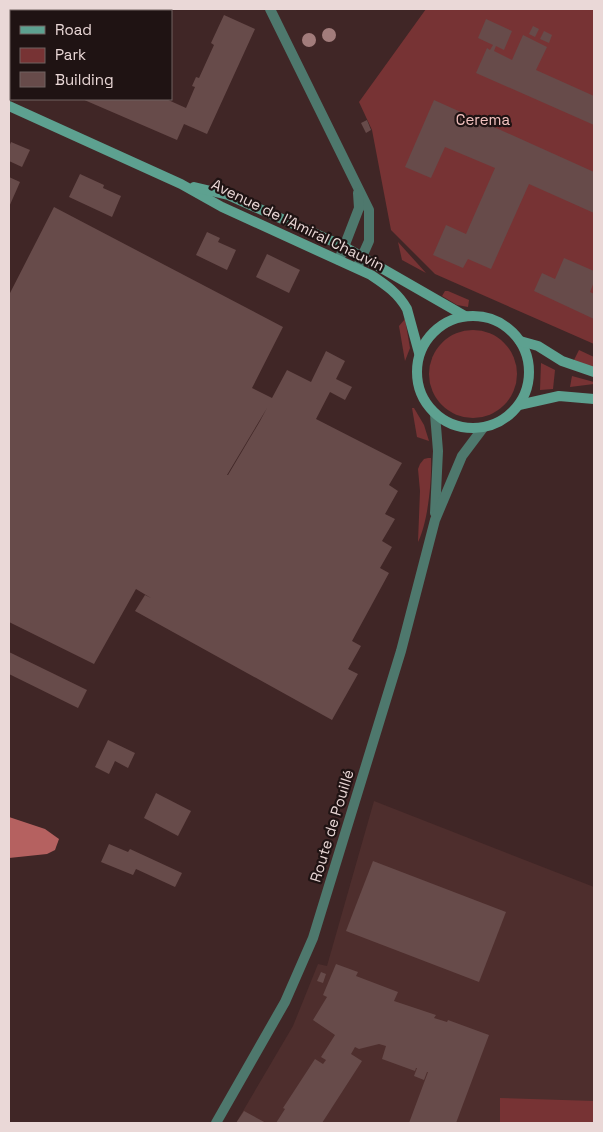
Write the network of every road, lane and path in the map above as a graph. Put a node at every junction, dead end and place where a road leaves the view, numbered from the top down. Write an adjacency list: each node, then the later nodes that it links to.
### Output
1 (270, 9): 4 (street)
2 (9, 106): 3 (main road, Avenue de l'Amiral Chauvin)
3 (181, 184): 5 (main road, Avenue de l'Amiral Chauvin); 7 (main road, Avenue de l'Amiral Chauvin)
4 (358, 186): 5 (street); 6 (street)
5 (343, 246): 6 (main road, Avenue de l'Amiral Chauvin); 7 (street)
6 (363, 256): 8 (street); 9 (main road, Avenue de l'Amiral Chauvin)
7 (339, 260): 8 (main road, Avenue de l'Amiral Chauvin)
8 (357, 268): 11 (main road, Avenue de l'Amiral Chauvin)
9 (465, 316): 10 (main road); 11 (main road)
10 (520, 341): 12 (main road); 14 (main road)
11 (419, 353): 15 (main road)
12 (594, 372)
13 (594, 400): 14 (main road)
14 (519, 405): 16 (main road)
15 (435, 414): 16 (main road); 17 (street, Route de Pouillé)
16 (483, 428): 17 (street, Route de Pouillé)
17 (435, 520): 18 (street, Route de Pouillé)
18 (216, 1123)

